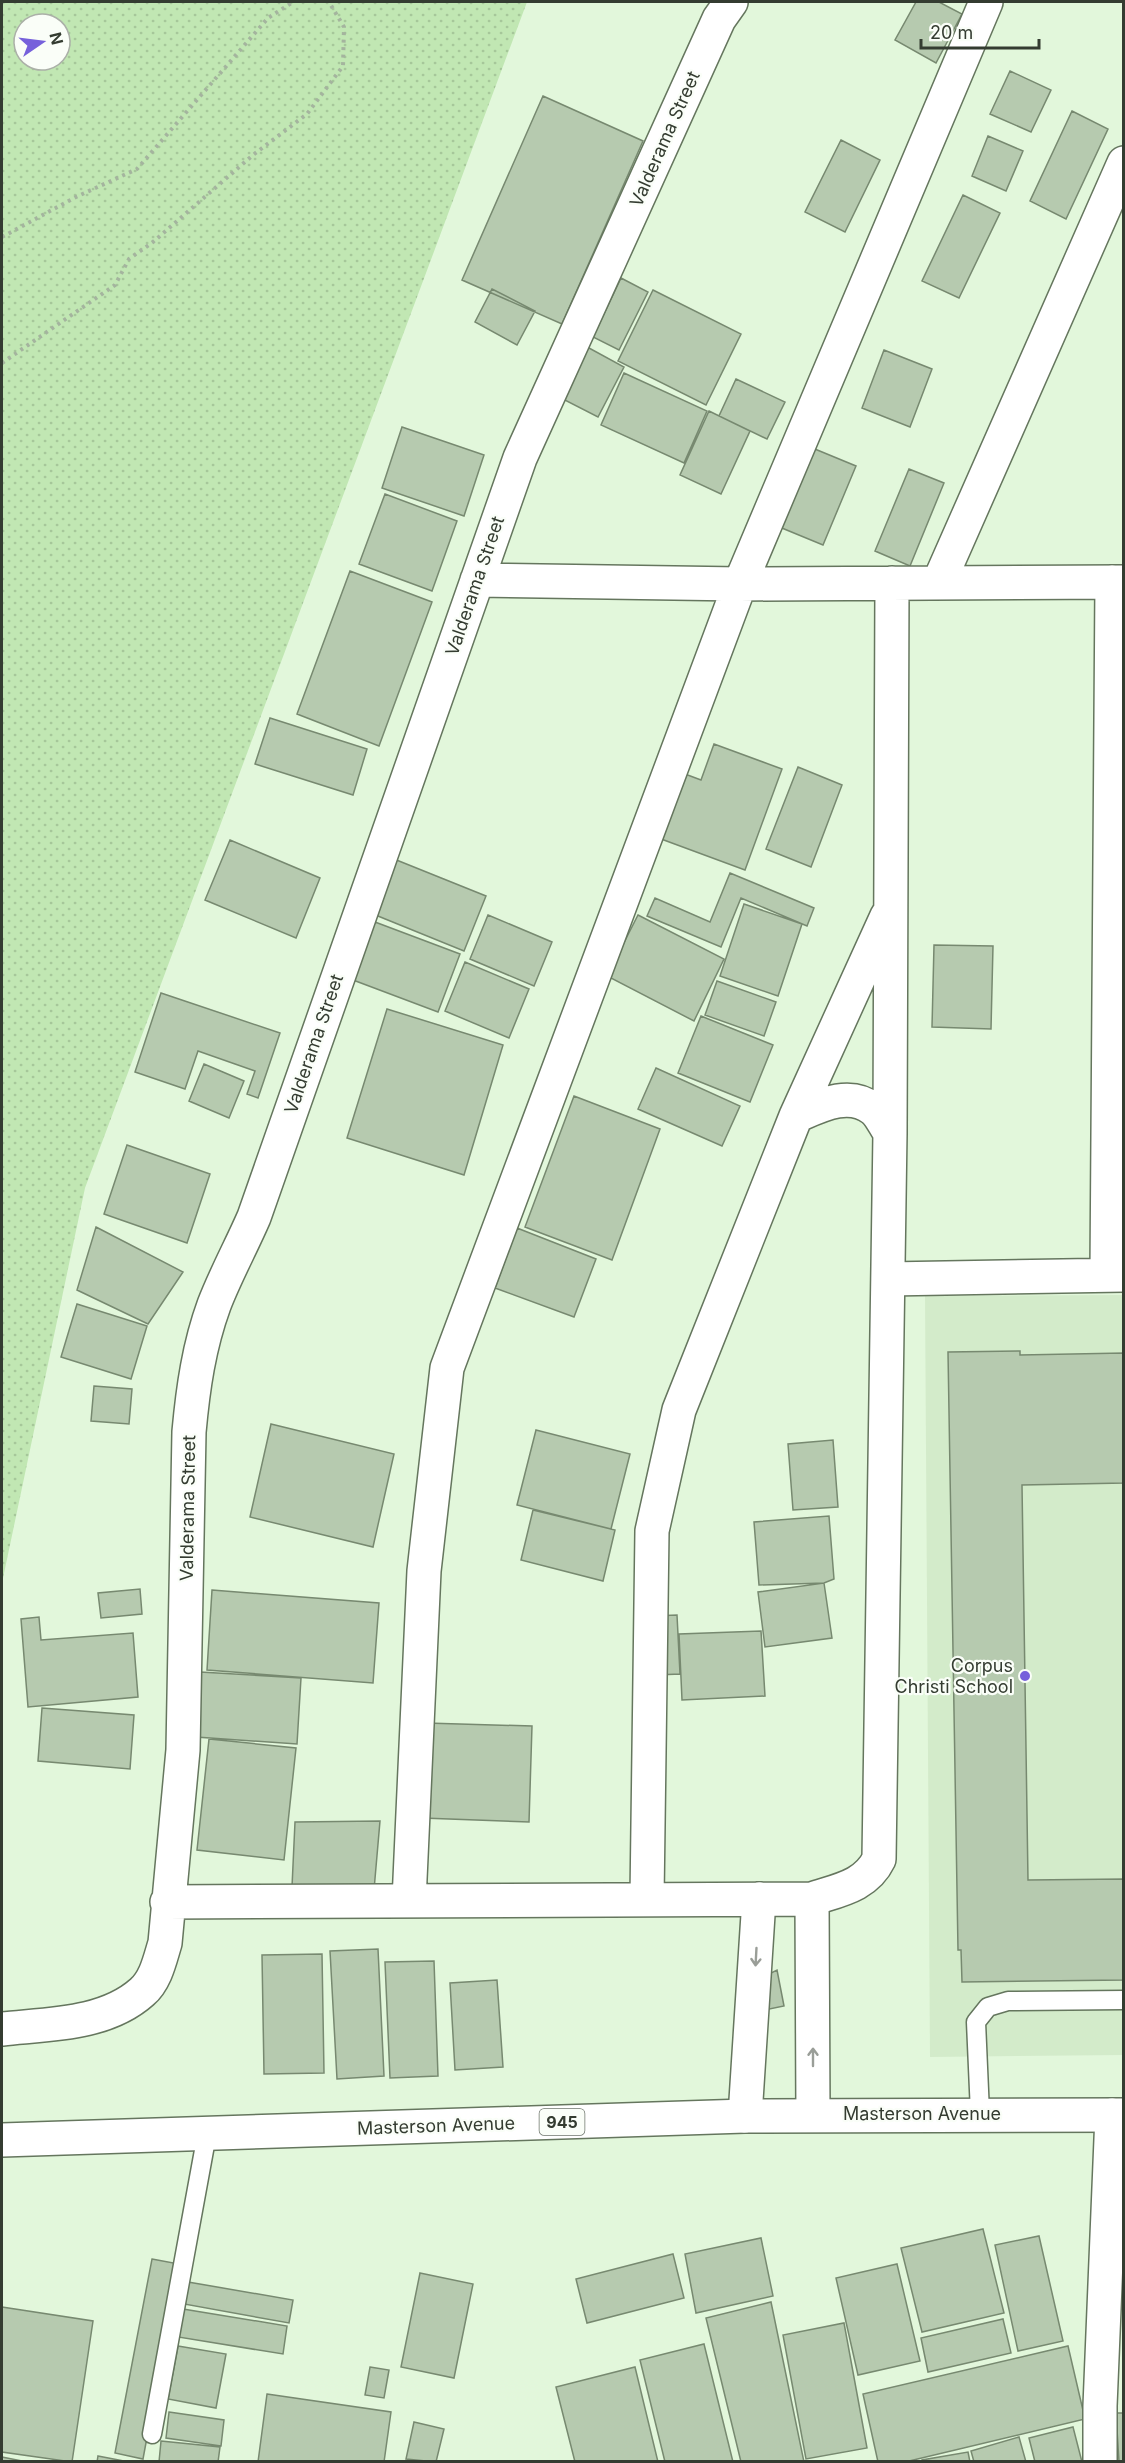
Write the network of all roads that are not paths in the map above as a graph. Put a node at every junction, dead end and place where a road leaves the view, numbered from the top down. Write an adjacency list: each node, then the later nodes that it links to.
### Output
1 (731, 2): 4 (street, Valderama Street)
2 (986, 2): 8 (street)
3 (1124, 163): 5 (street)
4 (477, 580): 8 (street); 18 (street, Valderama Street)
5 (939, 582): 6 (street); 7 (street)
6 (1118, 582): 12 (street)
7 (892, 583): 8 (street); 9 (street)
8 (740, 584): 17 (street)
9 (892, 903): 10 (street); 11 (street)
10 (796, 1116): 11 (street); 14 (street)
11 (890, 1133): 13 (street)
12 (1115, 1275): 13 (street)
13 (888, 1279): 16 (street)
14 (647, 1898): 15 (street); 17 (street)
15 (759, 1899): 16 (street); 24 (street, one-way to 24)
16 (812, 1899): 22 (street, one-way to 16)
17 (408, 1901): 18 (street)
18 (167, 1902): 20 (street, Valderama Street)
19 (1124, 2000): 21 (lane)
20 (2, 2029)
21 (980, 2113): 22 (street, Masterson Avenue / 945); 23 (street, Masterson Avenue / 945)
22 (813, 2115): 24 (street, Masterson Avenue / 945)
23 (1118, 2115): 28 (street)
24 (745, 2116): 25 (street, Masterson Avenue / 945)
25 (207, 2134): 26 (street, Masterson Avenue / 945); 27 (lane)
26 (2, 2140)
27 (152, 2434)
28 (1100, 2462)

